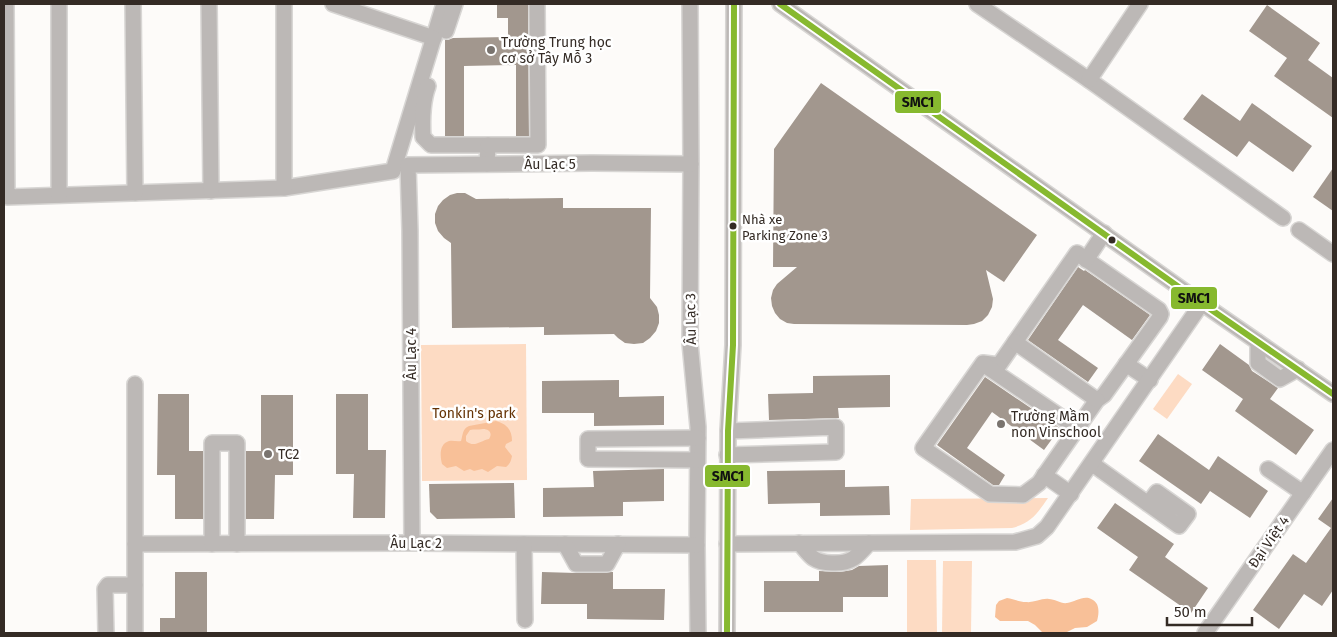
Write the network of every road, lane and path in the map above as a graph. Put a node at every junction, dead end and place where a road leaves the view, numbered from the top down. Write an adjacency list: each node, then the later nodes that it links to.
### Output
1 (6, 4): 24 (street)
2 (59, 4): 24 (street)
3 (133, 4): 23 (street)
4 (209, 4): 22 (street)
5 (284, 4): 21 (street)
6 (333, 4): 15 (street)
7 (444, 4): 15 (street)
8 (455, 4): 17 (street)
9 (537, 4): 17 (street)
10 (690, 4): 19 (street, Âu Lạc 3)
11 (734, 4): 39 (street)
12 (780, 4): 27 (street)
13 (977, 4): 16 (street)
14 (1140, 4): 16 (street)
15 (434, 38): 21 (street)
16 (1088, 80): 25 (street)
17 (488, 145): 18 (street)
18 (487, 164): 19 (street, Âu Lạc 5); 20 (street, Âu Lạc 5)
19 (691, 164): 40 (street, Âu Lạc 3)
20 (408, 165): 50 (street, Âu Lạc 4)
21 (284, 188): 22 (street)
22 (211, 191): 23 (street)
23 (135, 193): 24 (street)
24 (59, 195)
25 (1283, 218)
26 (1299, 230): 28 (street)
27 (1104, 233): 29 (street); 30 (street)
28 (1333, 254)
29 (1086, 260): 31 (street); 33 (street)
30 (1202, 303): 34 (street); 36 (street)
31 (1014, 342): 32 (street); 37 (street)
32 (983, 364): 38 (street); 46 (street)
33 (1126, 364): 34 (street); 37 (street)
34 (1150, 380): 44 (street)
35 (135, 384): 53 (street)
36 (1333, 394)
37 (1097, 400): 38 (street)
38 (1077, 428): 46 (street)
39 (728, 431): 42 (street); 42 (street)
40 (698, 438): 43 (street, Âu Lạc 3); 43 (street)
41 (1333, 450): 47 (street, Đại Việt 4)
42 (728, 455): 57 (street)
43 (698, 460): 58 (street, Âu Lạc 3)
44 (1092, 464): 48 (street); 49 (street)
45 (1268, 469): 47 (street)
46 (1044, 475): 48 (street)
47 (1303, 493): 65 (street, Đại Việt 4)
48 (1071, 494): 52 (street)
49 (1148, 504)
50 (412, 543): 55 (street, Âu Lạc 2); 56 (street, Âu Lạc 2)
51 (799, 543): 52 (street); 52 (street); 57 (street)
52 (868, 543)
53 (135, 544): 54 (street, Âu Lạc 2); 59 (street)
54 (212, 544): 55 (street, Âu Lạc 2); 55 (street)
55 (236, 544)
56 (524, 544): 58 (street, Âu Lạc 2); 60 (street)
57 (727, 544): 64 (street)
58 (697, 545): 63 (street, Âu Lạc 3)
59 (135, 585): 61 (street); 62 (street)
60 (525, 620)
61 (106, 633)
62 (134, 633)
63 (698, 633)
64 (727, 633)
65 (1205, 633)

